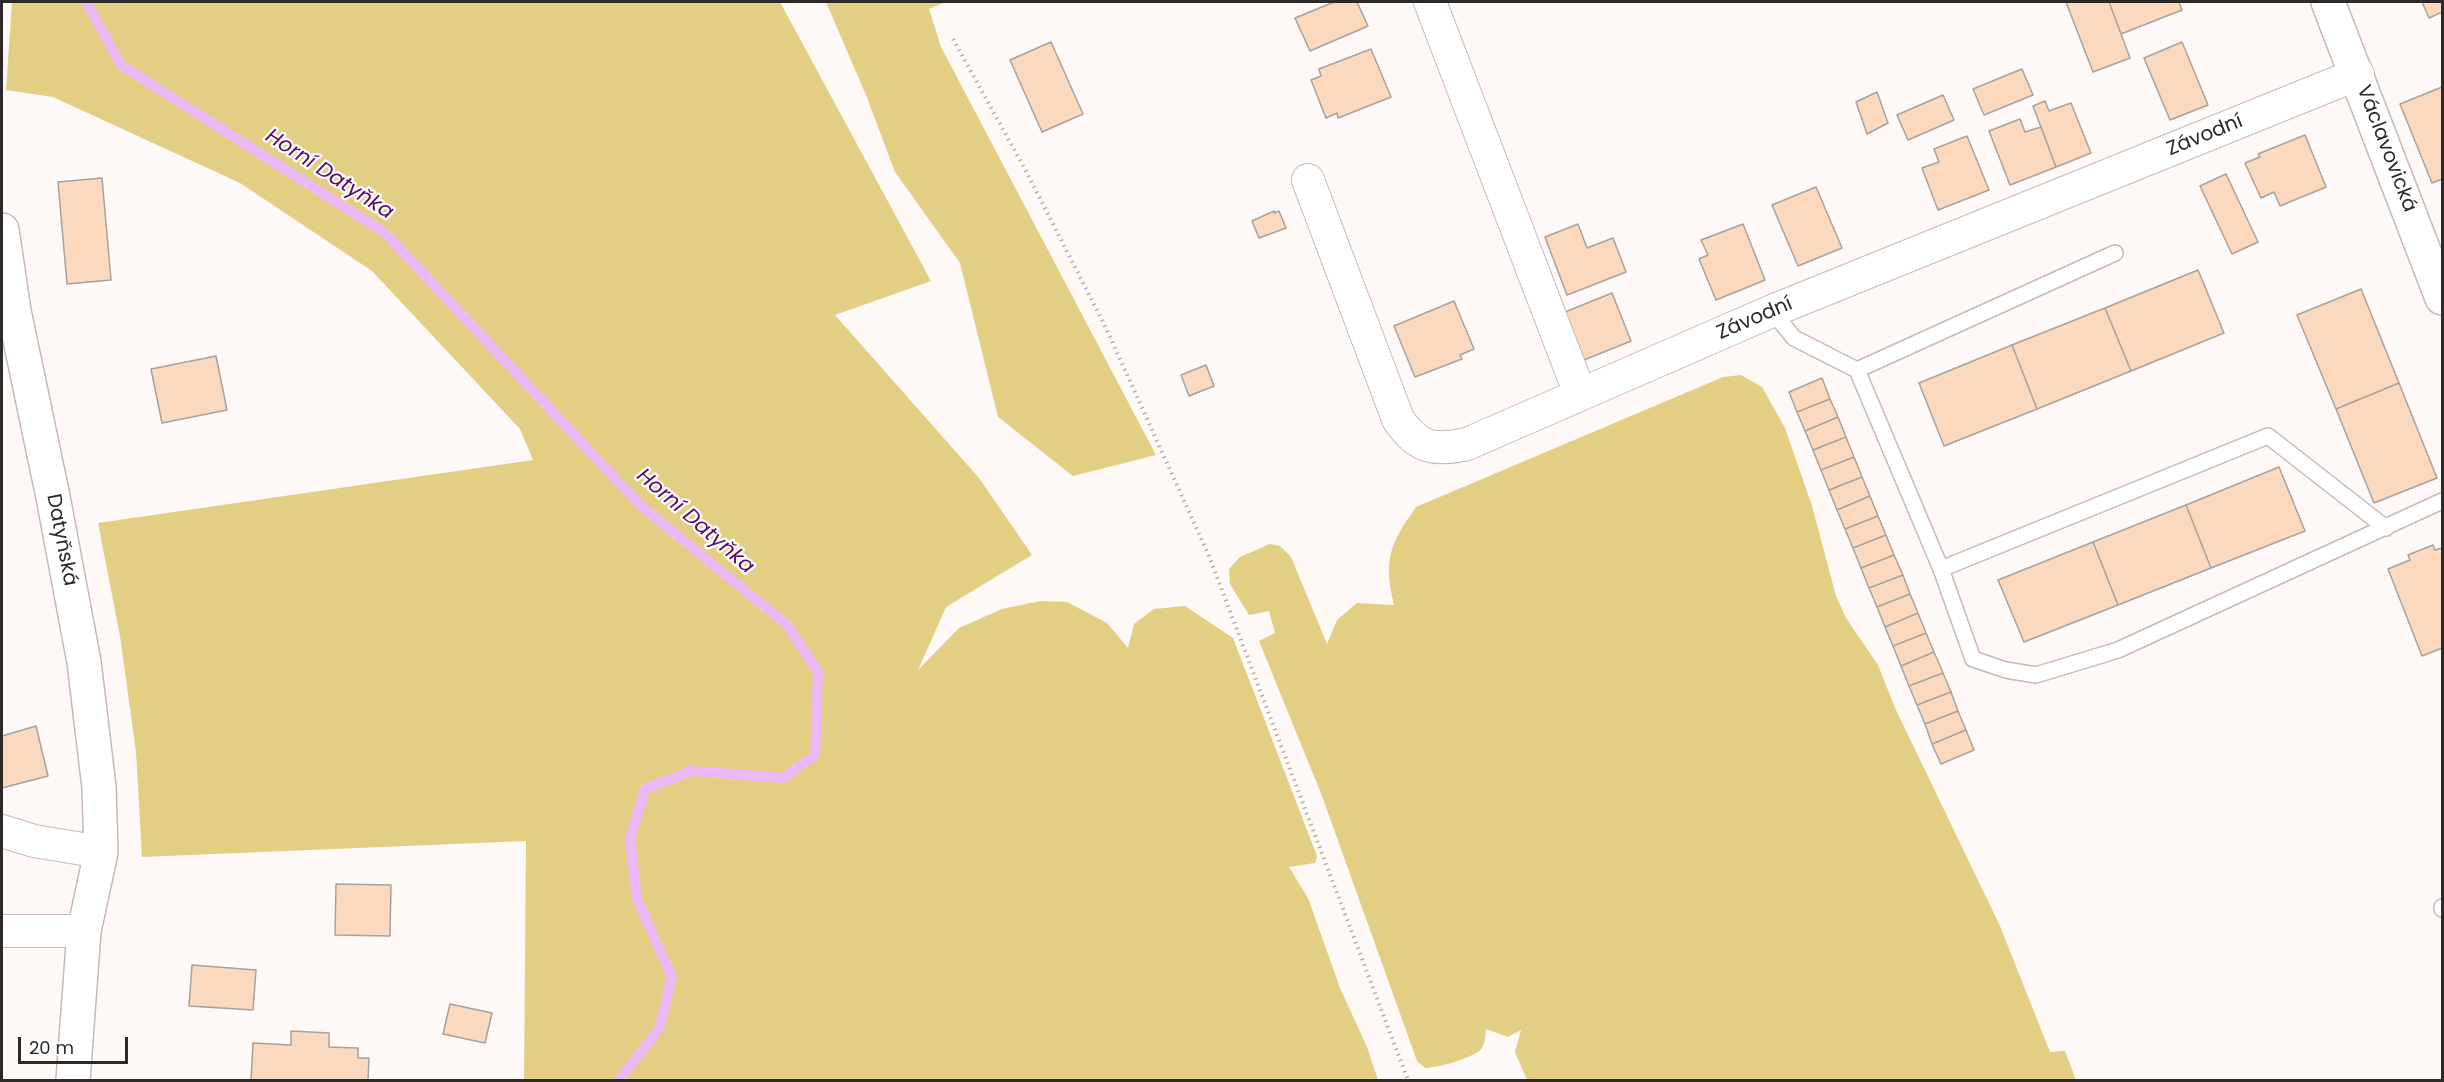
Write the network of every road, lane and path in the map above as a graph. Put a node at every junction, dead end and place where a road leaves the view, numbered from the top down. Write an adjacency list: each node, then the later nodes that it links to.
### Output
1 (1430, 2): 11 (street)
2 (2328, 2): 4 (main road, Václavovická)
3 (953, 39): 20 (path)
4 (2358, 74): 8 (main road, Václavovická); 9 (street, Závodní)
5 (1308, 180): 11 (street, Závodní)
6 (2, 230): 16 (main road, Datyňská)
7 (2115, 253): 10 (lane)
8 (2442, 298)
9 (1772, 311): 10 (lane); 11 (street, Závodní)
10 (1857, 370): 14 (lane)
11 (1580, 394)
12 (2442, 501): 13 (lane)
13 (2386, 528): 14 (lane); 14 (lane)
14 (1941, 569)
15 (2, 831): 16 (street)
16 (101, 852): 18 (main road, Datyňská)
17 (2, 931): 18 (street)
18 (84, 931): 19 (main road, Datyňská)
19 (73, 1080)
20 (1408, 1080)

